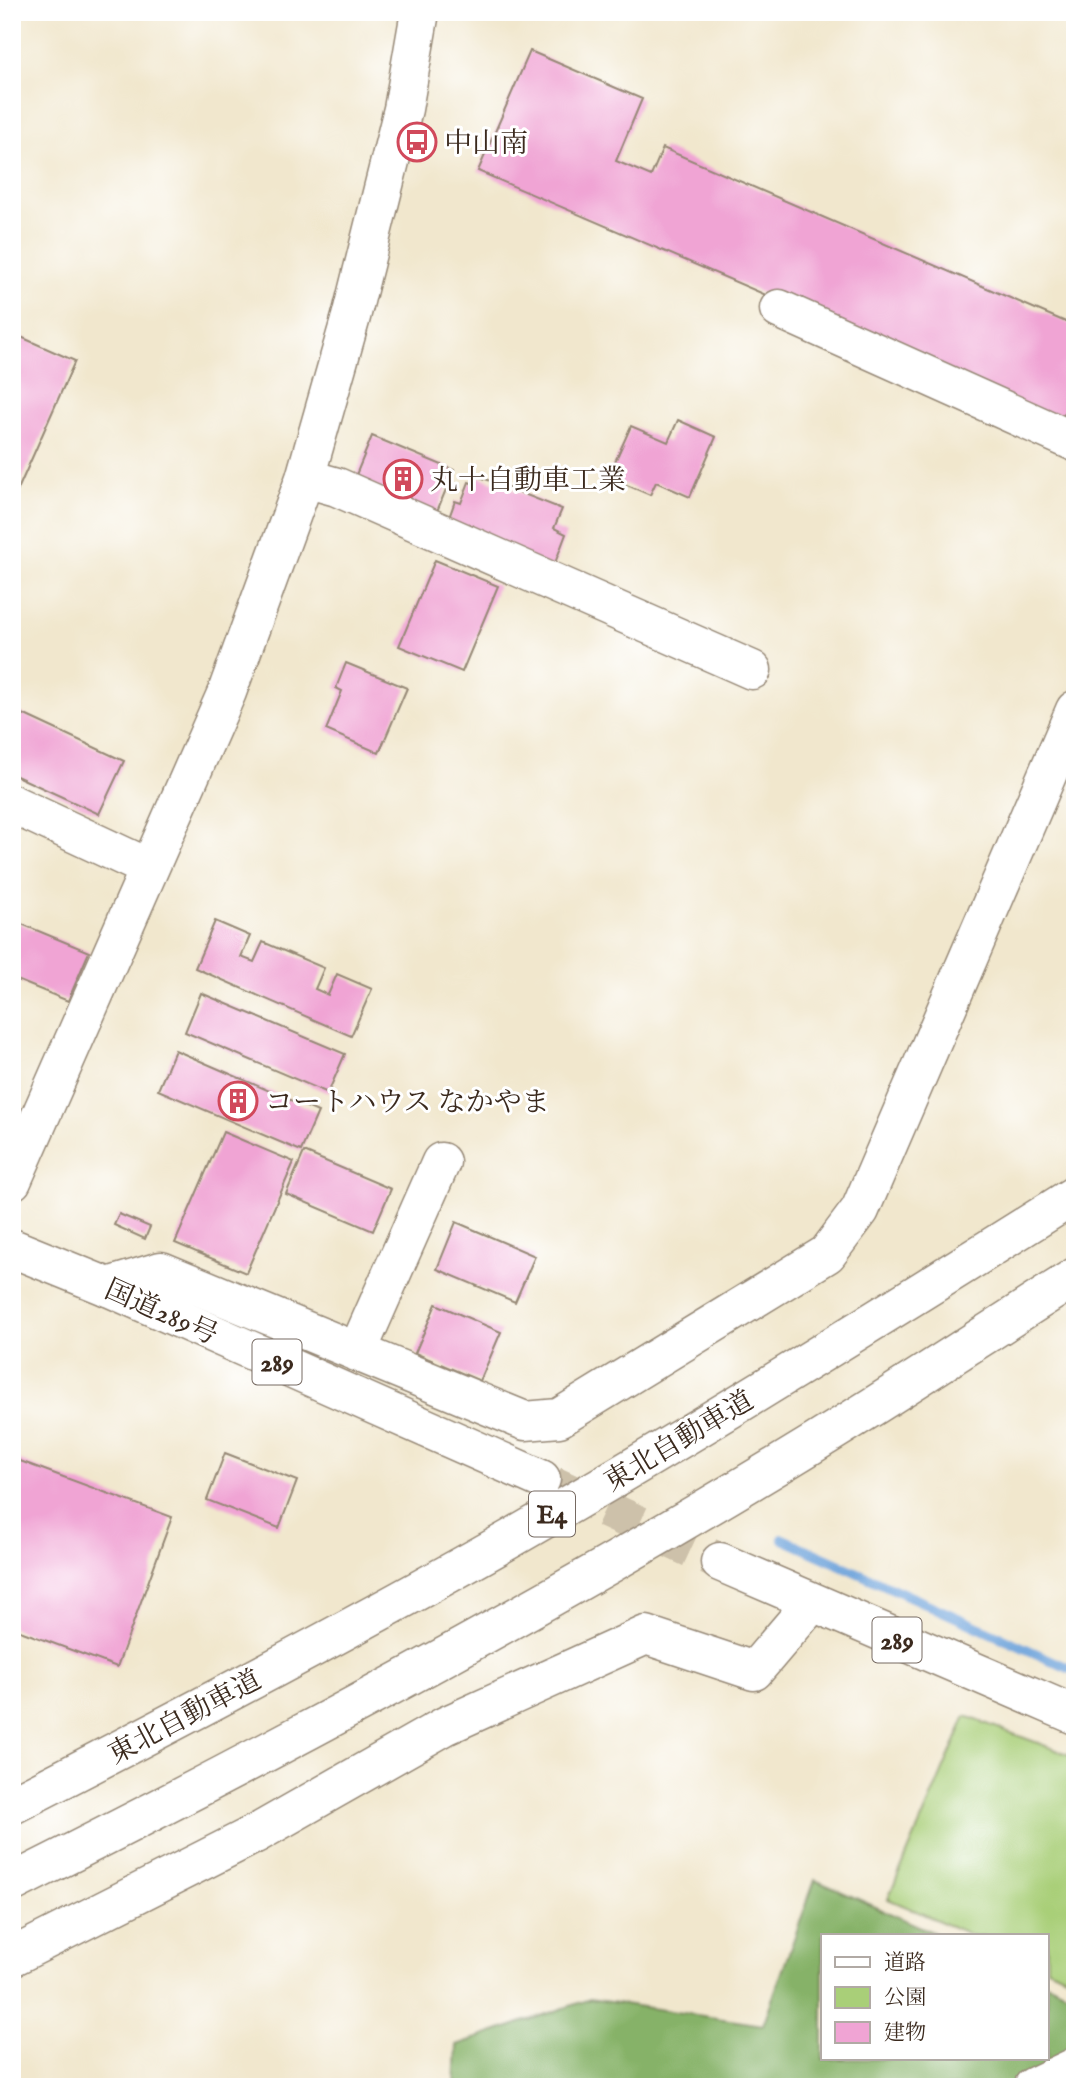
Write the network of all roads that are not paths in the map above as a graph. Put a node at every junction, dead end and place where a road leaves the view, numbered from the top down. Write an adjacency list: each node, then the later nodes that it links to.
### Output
1 (420, 12): 4 (main road)
2 (779, 309): 3 (main road)
3 (1075, 442)
4 (305, 478): 5 (main road); 8 (main road)
5 (752, 670)
6 (1075, 710): 15 (main road)
7 (12, 803): 8 (main road)
8 (149, 868): 10 (main road)
9 (441, 1161): 15 (main road)
10 (12, 1181)
11 (1075, 1195): 20 (main road, 東北自動車道 / E4)
12 (12, 1248): 14 (main road, 国道289号 / 289)
13 (1075, 1277): 21 (main road, E4)
14 (108, 1287): 15 (main road); 16 (main road, 国道289号 / 289)
15 (357, 1352)
16 (541, 1479)
17 (720, 1562): 18 (main road, 289)
18 (811, 1604): 19 (main road, 289); 22 (main road)
19 (1075, 1715)
20 (12, 1805)
21 (12, 1883)
22 (12, 1957)
23 (1075, 2067): 24 (main road)
24 (1033, 2087)

